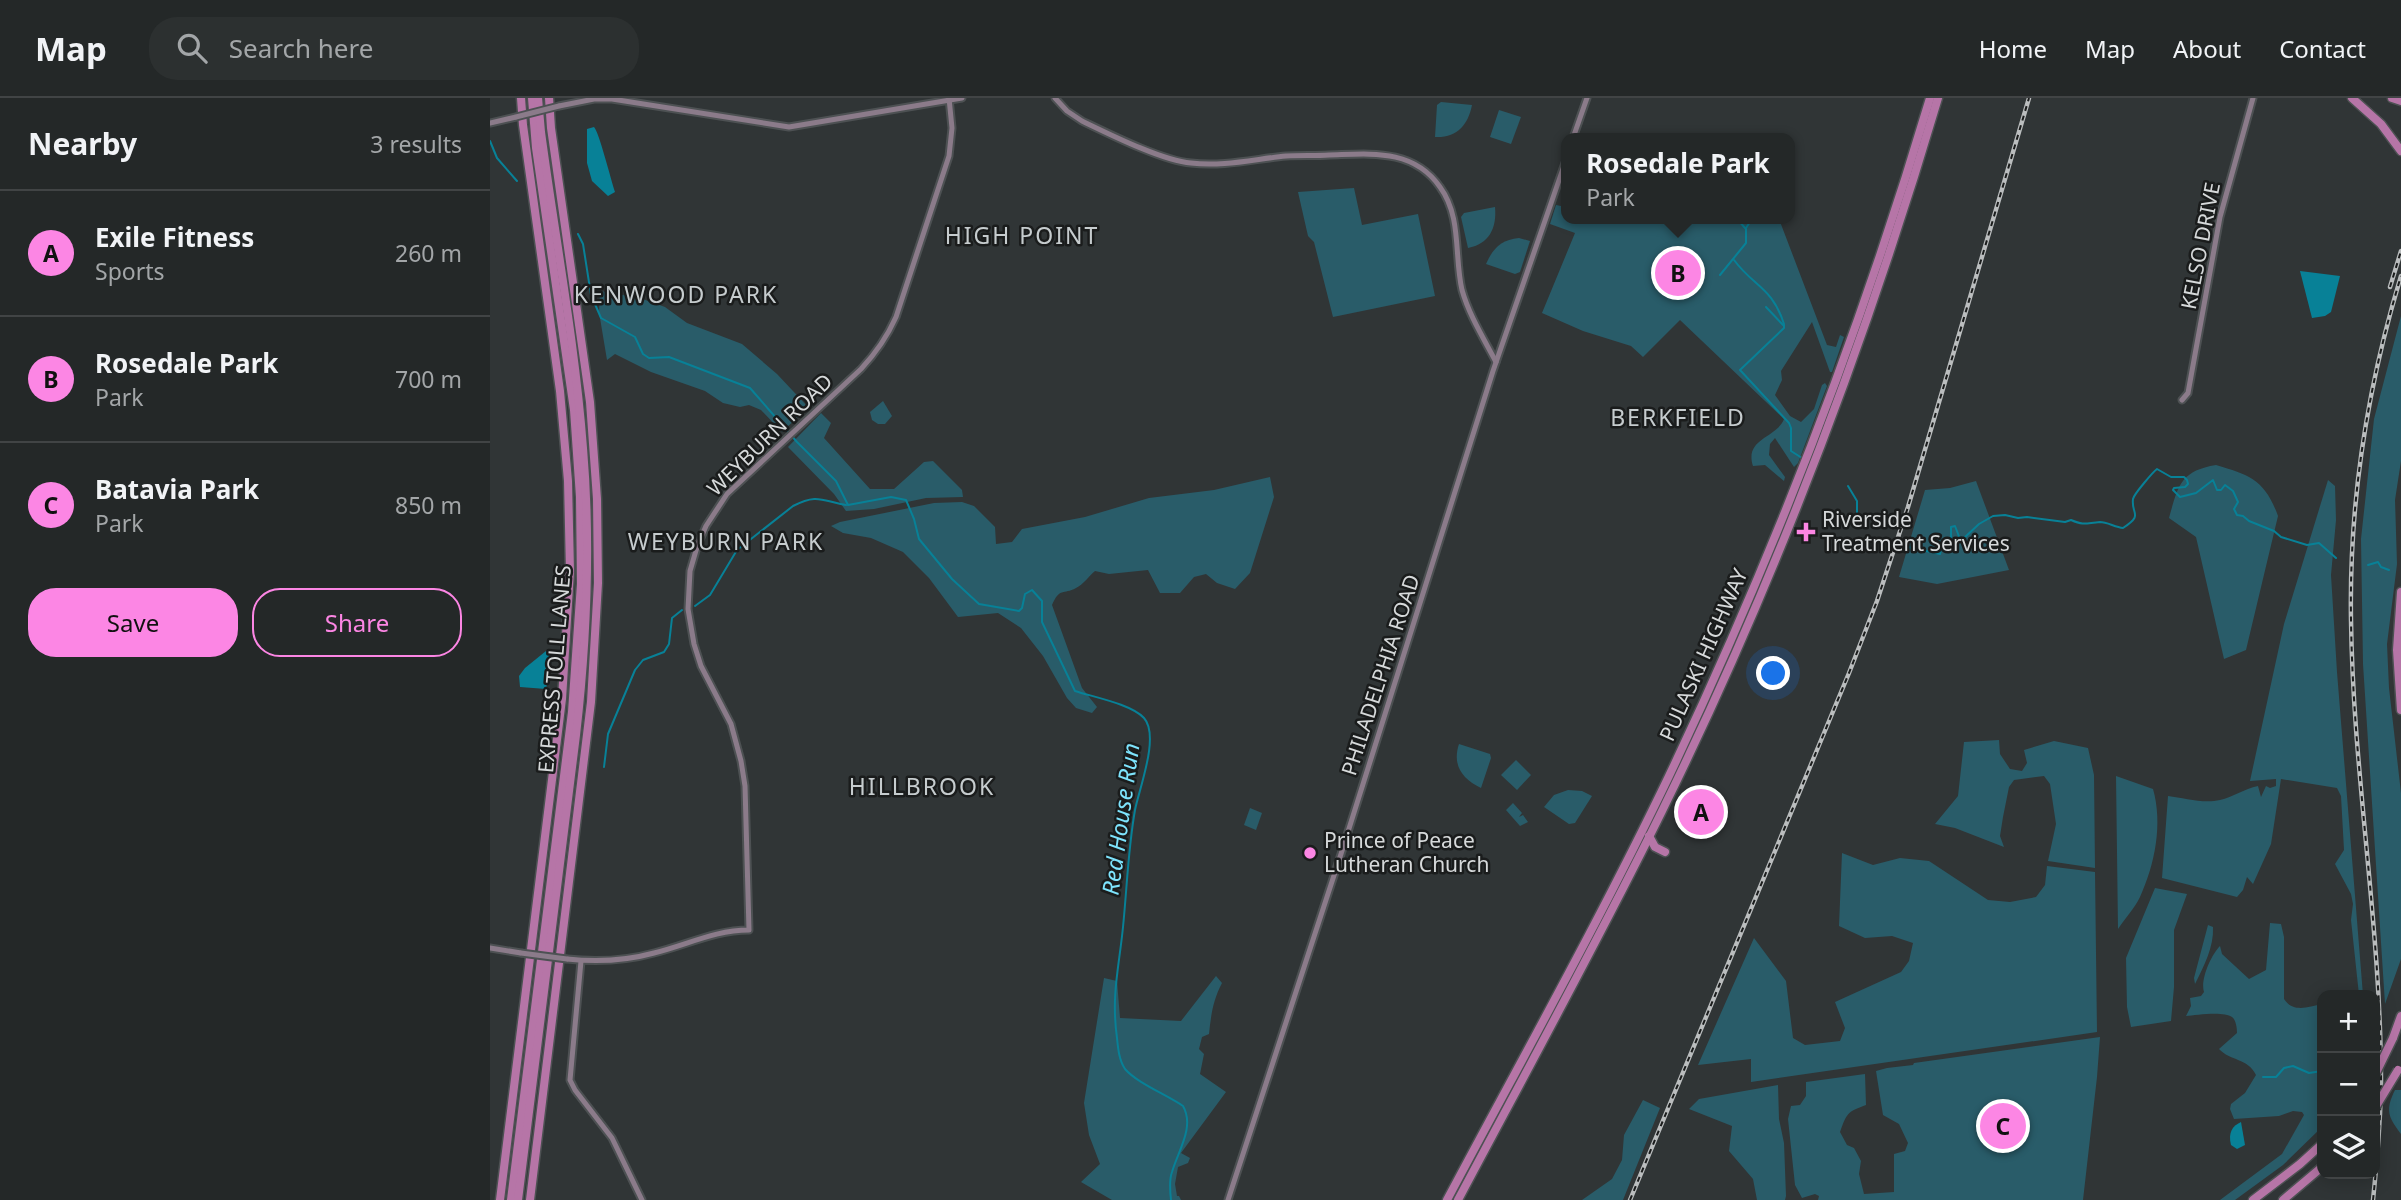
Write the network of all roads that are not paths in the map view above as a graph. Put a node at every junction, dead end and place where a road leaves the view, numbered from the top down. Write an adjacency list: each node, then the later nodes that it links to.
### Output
1 (521, 98): 33 (highway)
2 (531, 98): 34 (highway, EXPRESS TOLL LANES)
3 (538, 98): 35 (highway, EXPRESS TOLL LANES)
4 (549, 98): 36 (highway)
5 (962, 98): 13 (street)
6 (1055, 98): 19 (street)
7 (1587, 98): 16 (street)
8 (1930, 98): 39 (highway, PULASKI HIGHWAY)
9 (1938, 98): 23 (highway, PULASKI HIGHWAY)
10 (2253, 98): 20 (street, KELSO DRIVE)
11 (2352, 98): 17 (highway)
12 (2392, 98): 14 (highway)
13 (949, 99): 15 (street, bridge); 26 (street, WEYBURN ROAD)
14 (2401, 101)
15 (490, 123)
16 (1575, 133)
17 (2401, 151)
18 (1561, 174): 19 (street, PHILADELPHIA ROAD)
19 (1496, 362): 38 (street, PHILADELPHIA ROAD)
20 (2182, 400)
21 (2401, 592): 22 (highway)
22 (2401, 710)
23 (1649, 836): 24 (highway); 40 (highway, PULASKI HIGHWAY)
24 (1665, 852)
25 (490, 948): 26 (street, bridge)
26 (581, 961): 37 (street)
27 (2401, 1016): 28 (highway, bridge)
28 (2380, 1065)
29 (2399, 1067): 30 (highway, bridge)
30 (2380, 1099)
31 (2317, 1148): 41 (highway)
32 (2317, 1171): 42 (highway)
33 (500, 1200)
34 (511, 1200)
35 (518, 1200)
36 (530, 1200)
37 (642, 1200)
38 (1228, 1200)
39 (1447, 1200)
40 (1458, 1200)
41 (2253, 1200)
42 (2283, 1200)

